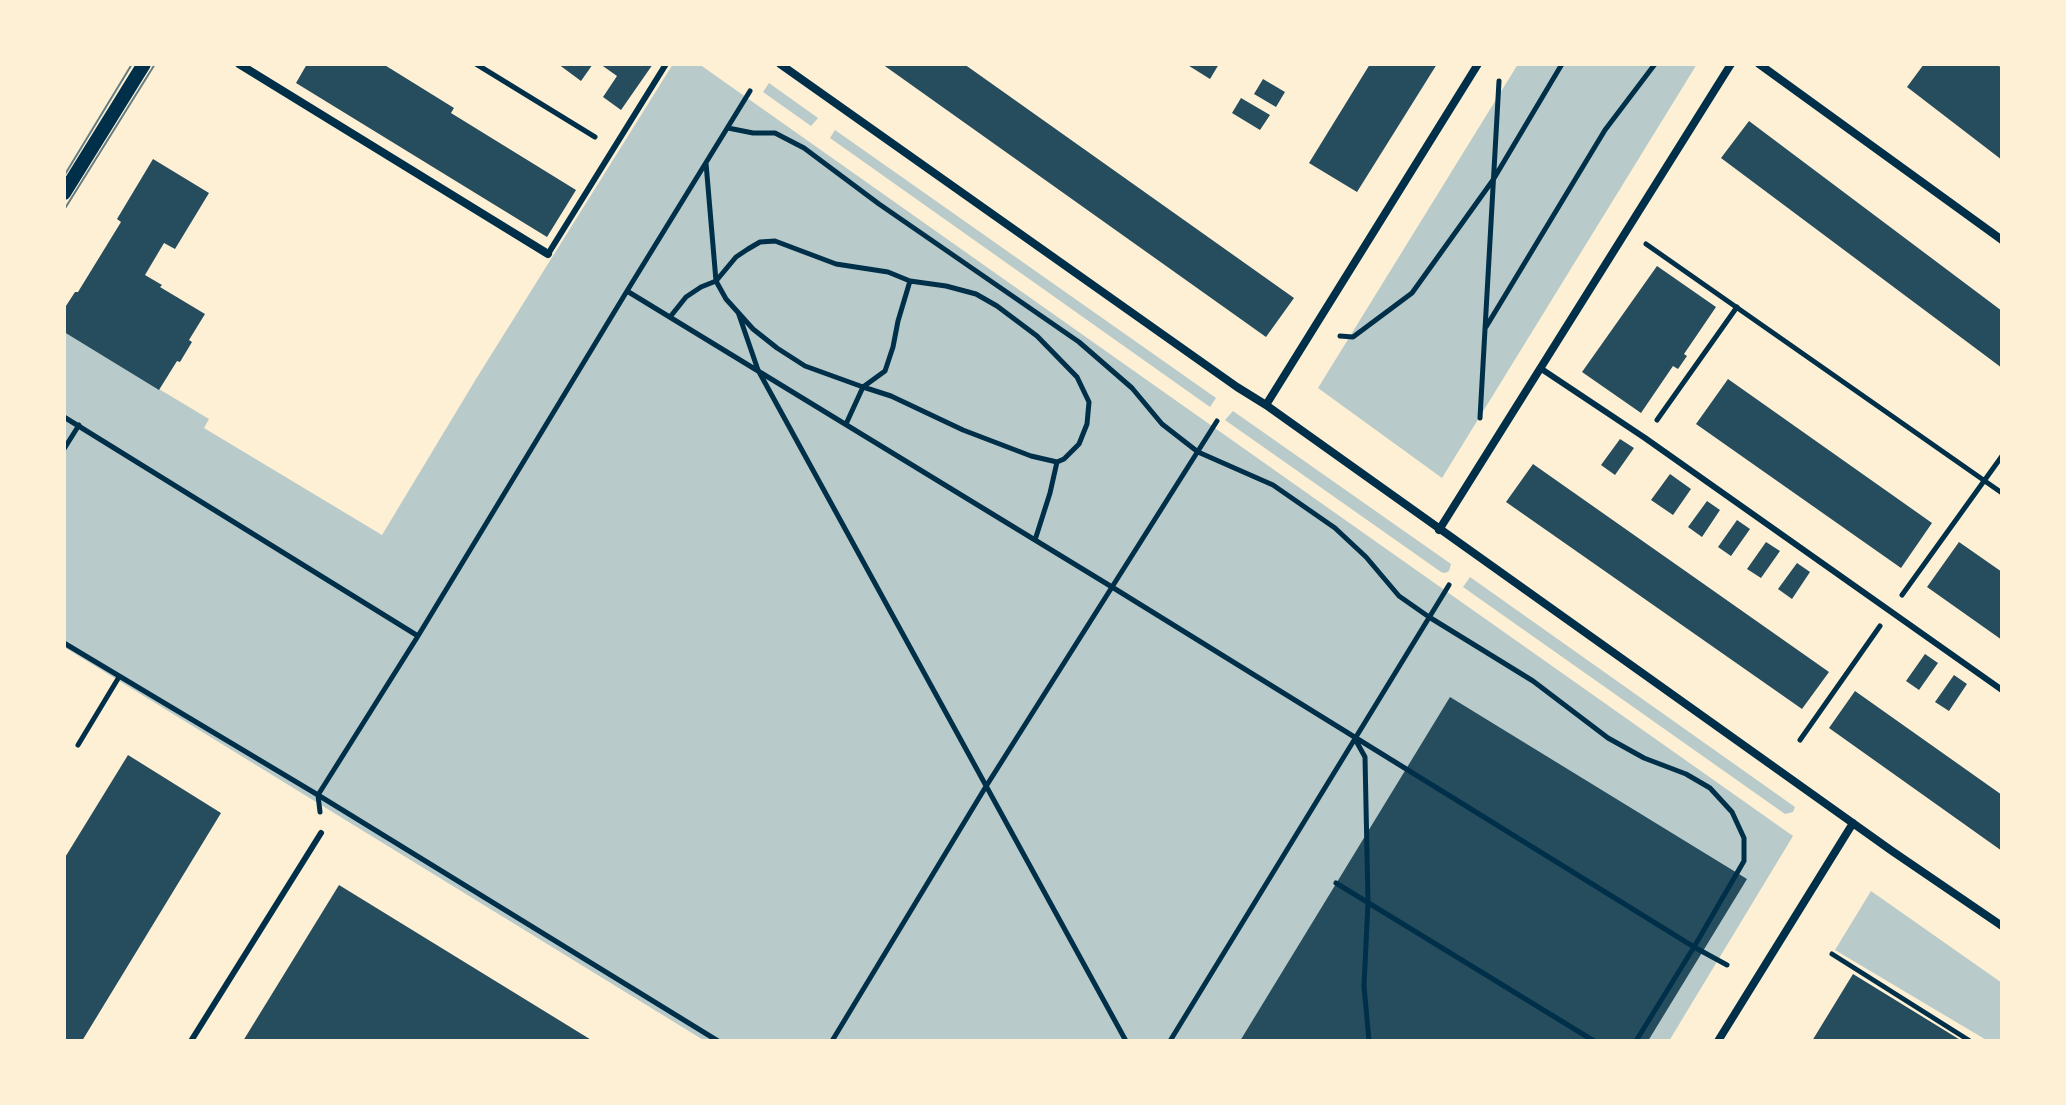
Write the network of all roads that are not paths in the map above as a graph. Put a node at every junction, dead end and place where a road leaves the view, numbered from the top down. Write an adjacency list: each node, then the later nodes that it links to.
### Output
1 (144, 64): 10 (street)
2 (239, 64): 12 (street)
3 (666, 64): 12 (lane)
4 (780, 64): 9 (street)
5 (801, 64): 9 (street)
6 (1478, 64): 14 (street)
7 (1731, 64): 13 (street)
8 (1759, 64): 11 (street)
9 (795, 74): 14 (street)
10 (64, 193)
11 (2002, 240)
12 (548, 254)
13 (1540, 368): 15 (street); 16 (lane)
14 (1266, 405): 15 (street)
15 (1439, 530): 17 (street)
16 (2002, 690)
17 (1853, 823): 19 (street); 21 (street)
18 (321, 833): 20 (lane)
19 (2002, 926)
20 (191, 1041)
21 (1718, 1041)

